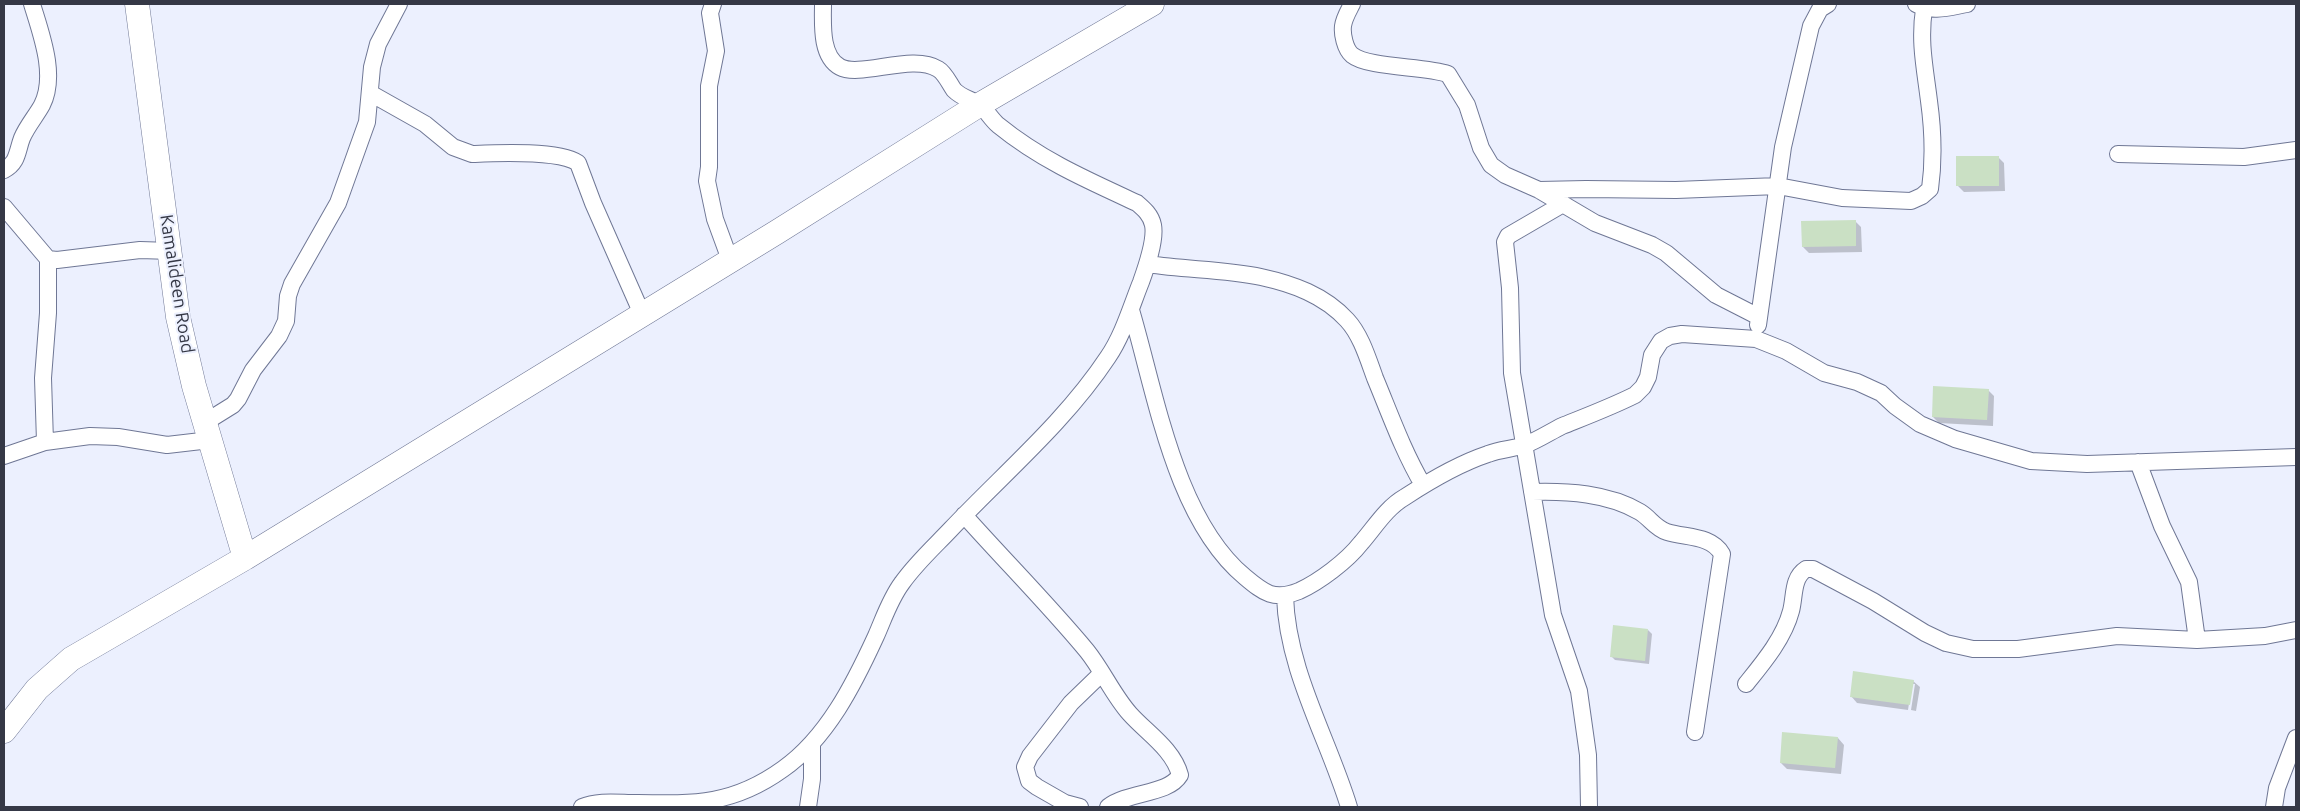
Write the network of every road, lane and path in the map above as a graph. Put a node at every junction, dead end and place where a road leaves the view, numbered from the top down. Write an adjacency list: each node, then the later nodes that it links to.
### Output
1 (32, 4): 15 (street)
2 (138, 4): 20 (street, Kamalideen Road)
3 (399, 4): 11 (street)
4 (713, 4): 22 (street)
5 (823, 4): 12 (street)
6 (1152, 4): 12 (street)
7 (1352, 4): 17 (street)
8 (1828, 4): 16 (street)
9 (1967, 4): 10 (street)
10 (1919, 6): 16 (street)
11 (370, 93): 25 (street); 28 (street)
12 (979, 105): 22 (street); 23 (street)
13 (2296, 150): 14 (street)
14 (2118, 154)
15 (4, 170)
16 (1778, 186): 17 (street); 26 (street)
17 (1539, 190): 18 (street)
18 (1563, 204): 26 (street); 30 (street)
19 (4, 207): 21 (street)
20 (171, 251): 21 (street); 28 (street, Kamalideen Road)
21 (48, 260): 29 (street)
22 (730, 260): 25 (street)
23 (1148, 264): 24 (street); 34 (street)
24 (1131, 310): 36 (street); 38 (street)
25 (642, 314): 37 (street)
26 (1759, 317): 27 (street)
27 (1756, 340): 30 (street); 33 (street)
28 (207, 432): 29 (street); 37 (street, Kamalideen Road)
29 (45, 442): 31 (street)
30 (1525, 444): 34 (street); 35 (street)
31 (4, 456)
32 (2296, 457): 33 (street)
33 (2138, 462): 40 (street)
34 (1423, 485): 38 (street)
35 (1532, 492): 44 (street); 52 (street)
36 (964, 515): 41 (street); 46 (street)
37 (245, 558): 43 (street)
38 (1285, 596): 51 (street)
39 (2296, 630): 40 (street)
40 (2197, 640): 42 (street)
41 (1102, 673): 49 (street); 50 (street)
42 (1746, 684)
43 (4, 731)
44 (1695, 732)
45 (2296, 738): 53 (street)
46 (812, 744): 47 (street); 48 (street)
47 (582, 807)
48 (808, 807)
49 (1080, 807)
50 (1108, 807)
51 (1349, 807)
52 (1589, 807)
53 (2274, 807)

